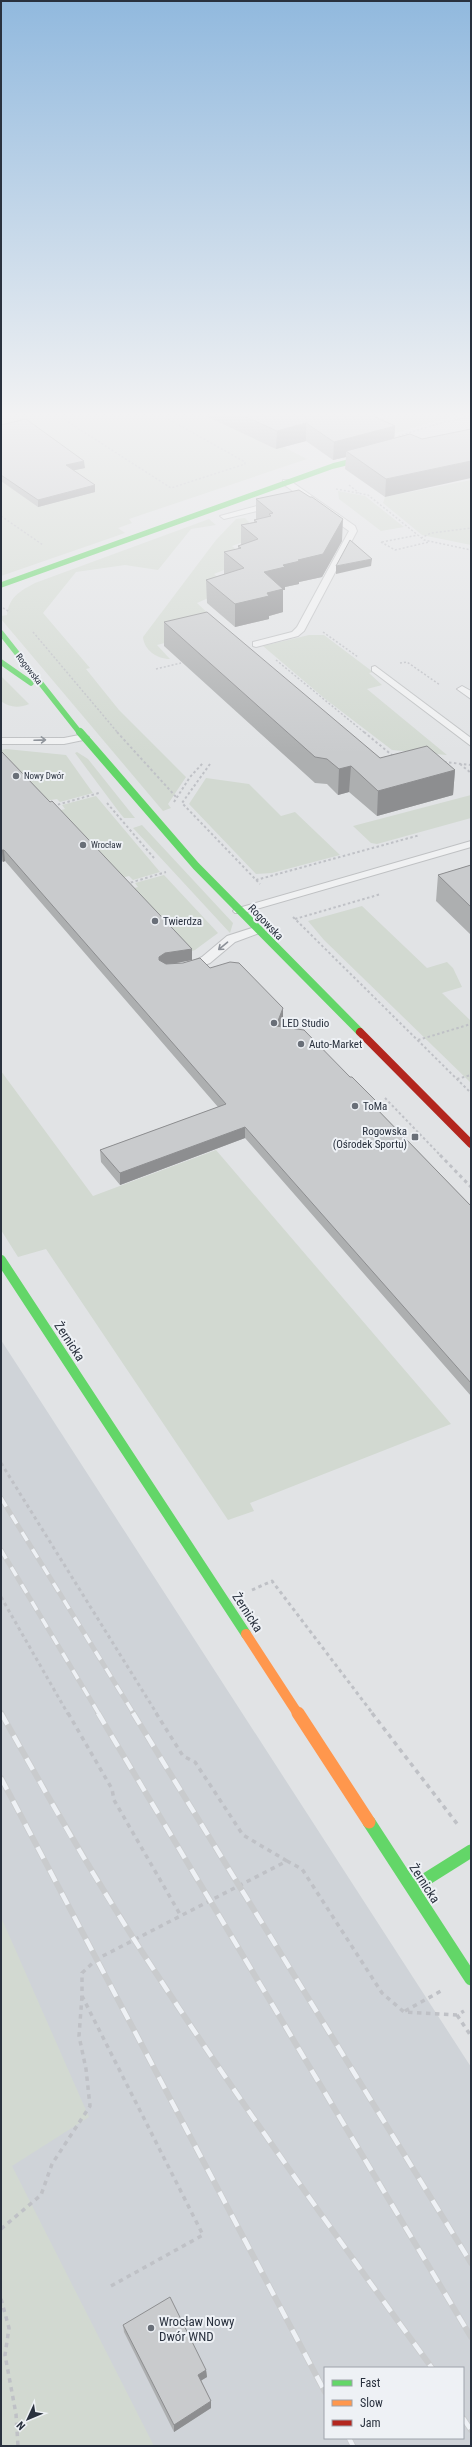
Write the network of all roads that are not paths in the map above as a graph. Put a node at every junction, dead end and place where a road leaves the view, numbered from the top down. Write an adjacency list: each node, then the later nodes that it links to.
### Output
1 (167, 525): 3 (street)
2 (348, 525): 7 (lane)
3 (16, 580): 4 (street); 5 (street)
4 (1, 586)
5 (1, 592)
6 (1, 634): 12 (street, Rogowska)
7 (256, 644)
8 (1, 662): 12 (street, Rogowska)
9 (375, 669): 15 (lane)
10 (462, 689): 11 (lane)
11 (471, 696)
12 (56, 705): 13 (street, Rogowska)
13 (84, 737): 14 (lane, one-way to 13); 17 (street, Rogowska)
14 (1, 741)
15 (471, 743)
16 (471, 844): 17 (lane)
17 (238, 911): 18 (street, Rogowska)
18 (258, 930): 19 (lane, one-way to 19); 20 (street, Rogowska)
19 (175, 970)
20 (471, 1144)
21 (1, 1260): 23 (street, Żernicka)
22 (471, 1851): 23 (street)
23 (412, 1888): 24 (street, Żernicka)
24 (471, 1979)

